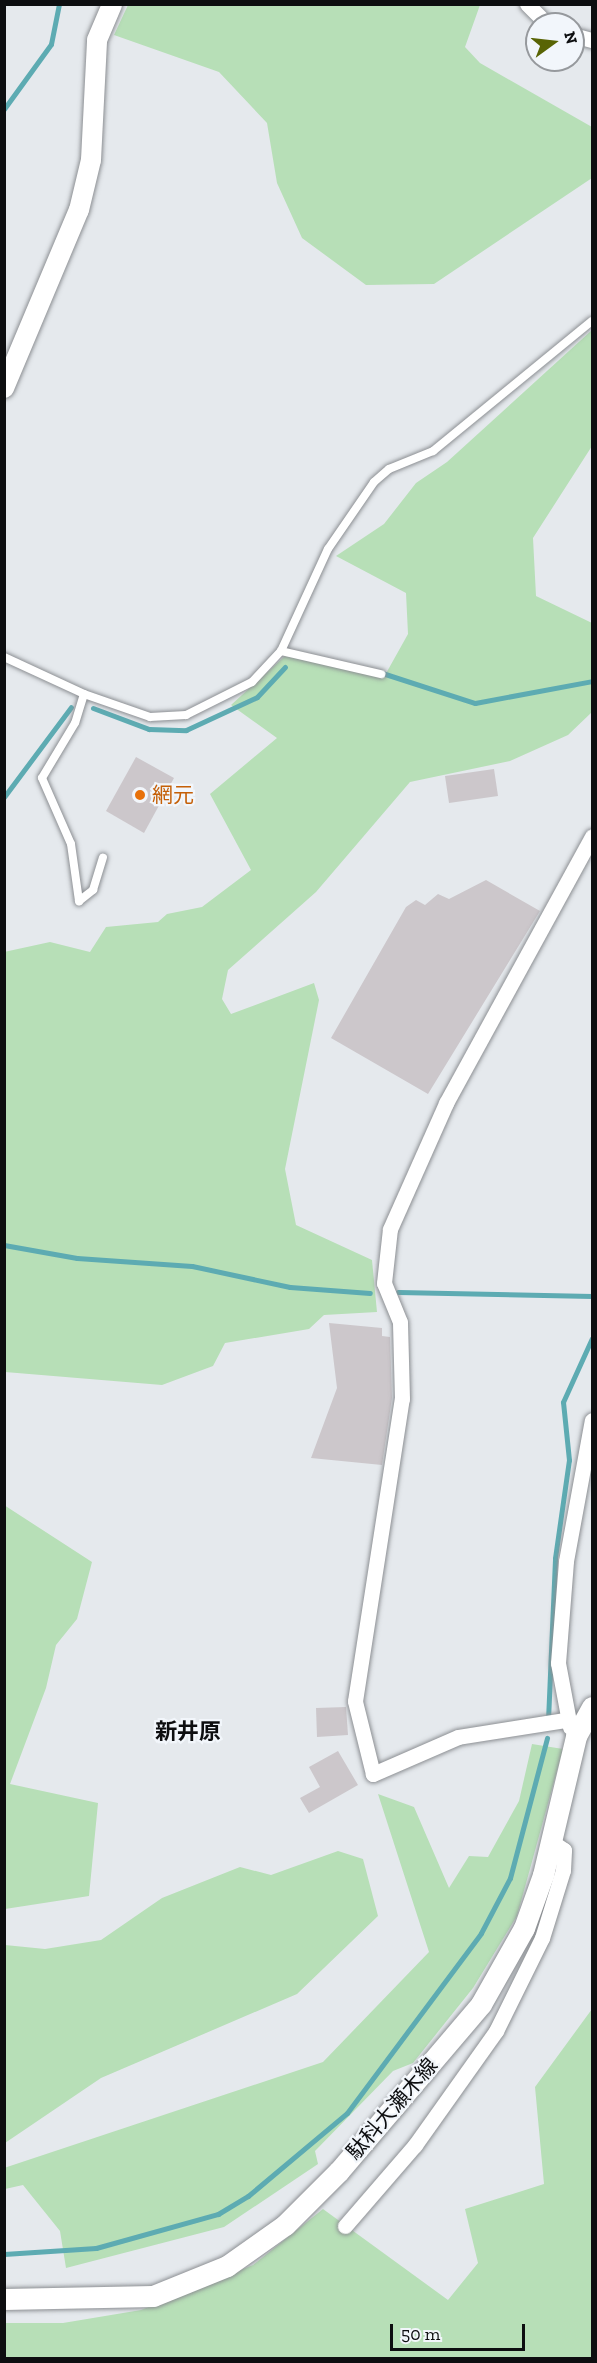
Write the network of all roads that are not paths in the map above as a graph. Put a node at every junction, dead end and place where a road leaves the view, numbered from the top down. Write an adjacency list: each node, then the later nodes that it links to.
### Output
1 (112, 4): 3 (street)
2 (592, 321): 4 (lane)
3 (4, 388)
4 (281, 651): 6 (lane); 7 (lane)
5 (4, 657): 7 (lane)
6 (381, 674)
7 (84, 694): 9 (lane)
8 (592, 836): 12 (street)
9 (103, 858)
10 (592, 1420): 12 (street)
11 (592, 1707): 12 (main road, 駄科大瀬木線)
12 (571, 1728): 13 (main road, 駄科大瀬木線)
13 (552, 1842): 14 (street); 15 (main road, 駄科大瀬木線)
14 (345, 2226)
15 (4, 2299)

